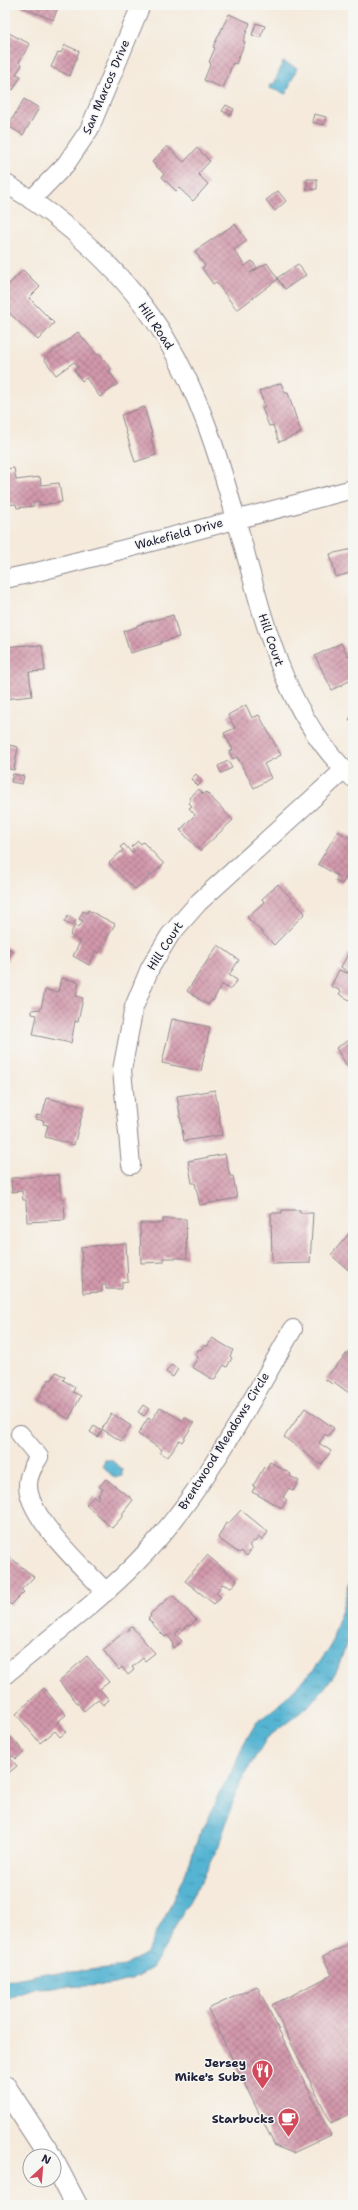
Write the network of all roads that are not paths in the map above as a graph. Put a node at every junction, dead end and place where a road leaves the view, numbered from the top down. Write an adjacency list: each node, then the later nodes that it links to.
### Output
1 (140, 5): 3 (street, San Marcos Drive)
2 (5, 182): 3 (street, Hill Road)
3 (31, 200): 5 (street, Hill Road)
4 (353, 489): 5 (street, Wakefield Drive)
5 (236, 518): 6 (street, Wakefield Drive); 7 (street, Hill Court)
6 (5, 579)
7 (349, 774): 8 (street, Hill Court)
8 (130, 1165)
9 (293, 1328): 11 (street, Brentwood Meadows Circle)
10 (20, 1434): 11 (street)
11 (106, 1592): 12 (street, Brentwood Meadows Circle)
12 (5, 1675)
13 (5, 2087): 14 (main road)
14 (45, 2148)
15 (62, 2178): 16 (main road)
16 (76, 2205)

